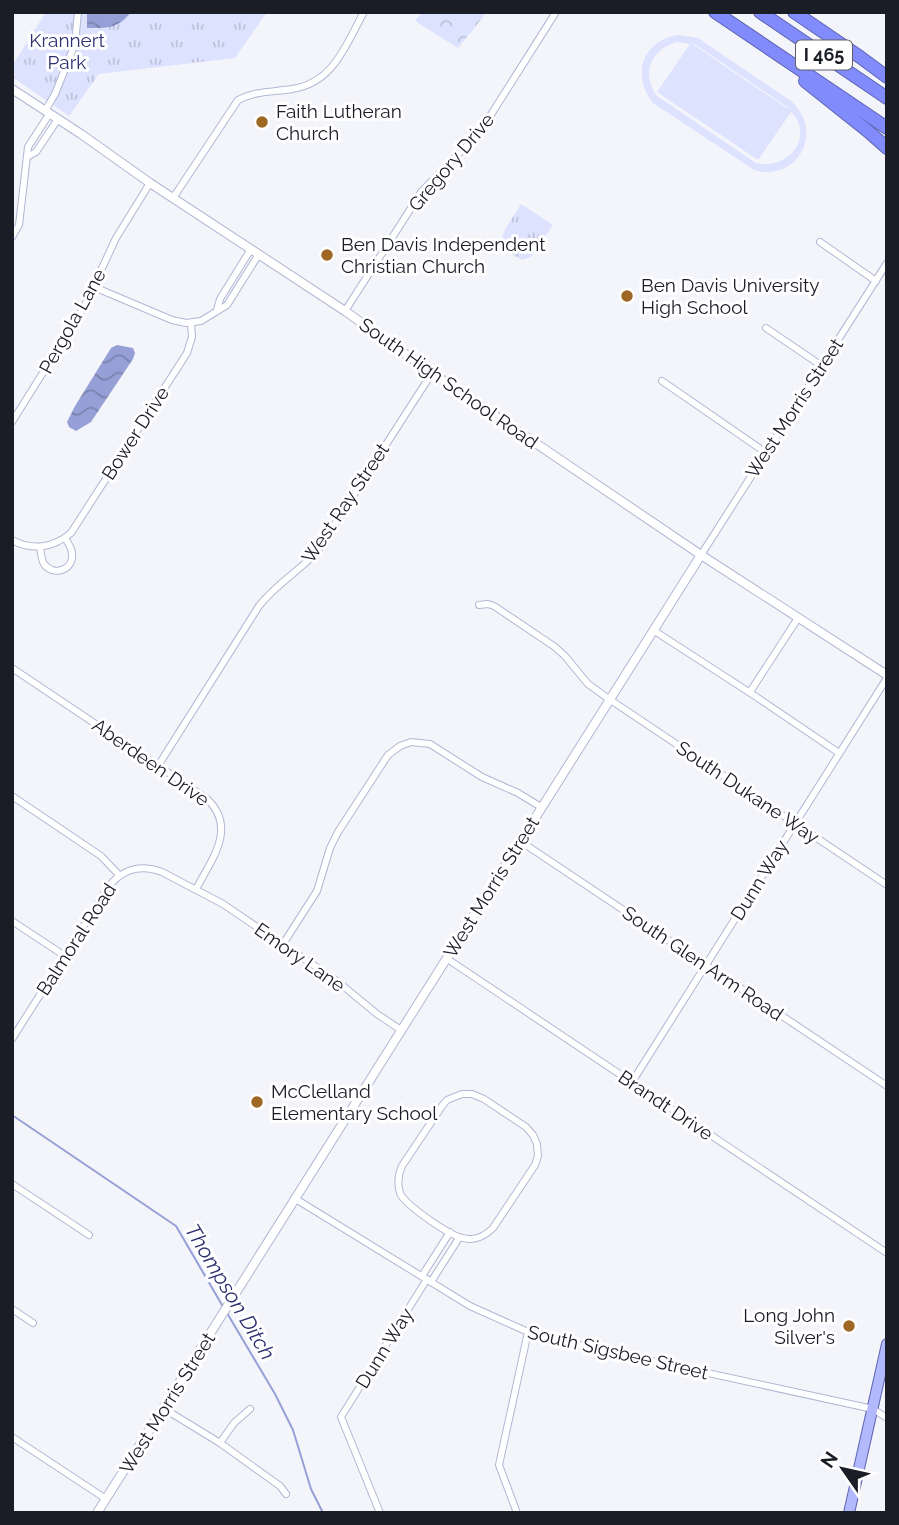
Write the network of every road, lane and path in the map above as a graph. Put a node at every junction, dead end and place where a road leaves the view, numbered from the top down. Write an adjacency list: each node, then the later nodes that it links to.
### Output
1 (78, 12): 13 (street)
2 (364, 12): 17 (street)
3 (556, 12): 24 (street, Gregory Drive)
4 (715, 12): 7 (highway, I 465)
5 (760, 12): 12 (highway, I 465)
6 (793, 12): 8 (highway)
7 (762, 44): 14 (highway, I 465); 15 (highway)
8 (860, 57): 9 (highway); 10 (highway)
9 (887, 71)
10 (887, 78)
11 (12, 89): 13 (street, South High School Road)
12 (887, 97)
13 (51, 114): 16 (street, South High School Road); 18 (street)
14 (887, 128)
15 (887, 148)
16 (150, 183): 17 (street, South High School Road); 23 (street, Pergola Lane)
17 (173, 198): 20 (street, South High School Road)
18 (12, 237)
19 (820, 242): 22 (street)
20 (255, 252): 24 (street, South High School Road); 25 (street)
21 (887, 263): 22 (street, West Morris Street)
22 (876, 281): 27 (street, West Morris Street)
23 (94, 287): 25 (street); 30 (street, Pergola Lane)
24 (345, 311): 28 (street, South High School Road)
25 (191, 323): 32 (street, Bower Drive)
26 (766, 328): 27 (street)
27 (822, 366): 31 (street, West Morris Street)
28 (432, 373): 35 (street, South High School Road); 44 (street, West Ray Street)
29 (662, 381): 31 (street)
30 (12, 422)
31 (765, 452): 35 (street, West Morris Street)
32 (65, 538): 34 (street); 34 (street)
33 (12, 540): 34 (street)
34 (40, 547)
35 (701, 555): 37 (street, South High School Road); 38 (street, West Morris Street)
36 (479, 605): 42 (street, South Dukane Way)
37 (798, 618): 40 (street, South High School Road); 41 (street)
38 (653, 630): 41 (street); 42 (street, West Morris Street)
39 (12, 668): 44 (street, Aberdeen Drive)
40 (887, 677): 43 (street, Dunn Way)
41 (750, 692): 43 (street)
42 (609, 699): 46 (street, West Morris Street); 47 (street, South Dukane Way)
43 (839, 754): 47 (street, Dunn Way)
44 (158, 766): 51 (street, Aberdeen Drive)
45 (12, 796): 49 (street)
46 (541, 807): 48 (street, West Morris Street); 53 (street)
47 (795, 824): 50 (street, South Dukane Way); 56 (street, Dunn Way)
48 (520, 841): 55 (street, West Morris Street); 56 (street, South Glen Arm Road)
49 (119, 875): 51 (street, Balmoral Road); 54 (street, Balmoral Road)
50 (887, 885)
51 (196, 889): 53 (street, Emory Lane)
52 (12, 921): 54 (street)
53 (283, 944): 57 (street, Emory Lane)
54 (65, 956): 58 (street, Balmoral Road)
55 (446, 958): 57 (street, West Morris Street); 59 (street, Brandt Drive)
56 (706, 965): 59 (street, Dunn Way); 60 (street, South Glen Arm Road)
57 (401, 1030): 62 (street, West Morris Street)
58 (12, 1039)
59 (632, 1082): 66 (street, Brandt Drive)
60 (887, 1086)
61 (12, 1184): 64 (street)
62 (294, 1198): 67 (street, South Sigsbee Street); 72 (street, West Morris Street)
63 (450, 1232): 65 (street); 65 (street); 67 (street)
64 (89, 1235)
65 (459, 1238): 67 (street)
66 (887, 1252)
67 (427, 1279): 70 (street, South Sigsbee Street); 81 (street, Dunn Way)
68 (12, 1309): 69 (street)
69 (33, 1323)
70 (528, 1332): 74 (street, South Sigsbee Street); 82 (street)
71 (887, 1344): 74 (main road)
72 (163, 1408): 77 (street); 79 (street, West Morris Street)
73 (250, 1409): 77 (street)
74 (873, 1409): 75 (street, South Sigsbee Street); 83 (main road)
75 (887, 1418)
76 (12, 1437): 79 (street)
77 (220, 1443): 78 (street)
78 (286, 1494)
79 (106, 1499): 80 (street, West Morris Street)
80 (97, 1513)
81 (380, 1513)
82 (517, 1513)
83 (849, 1513)

